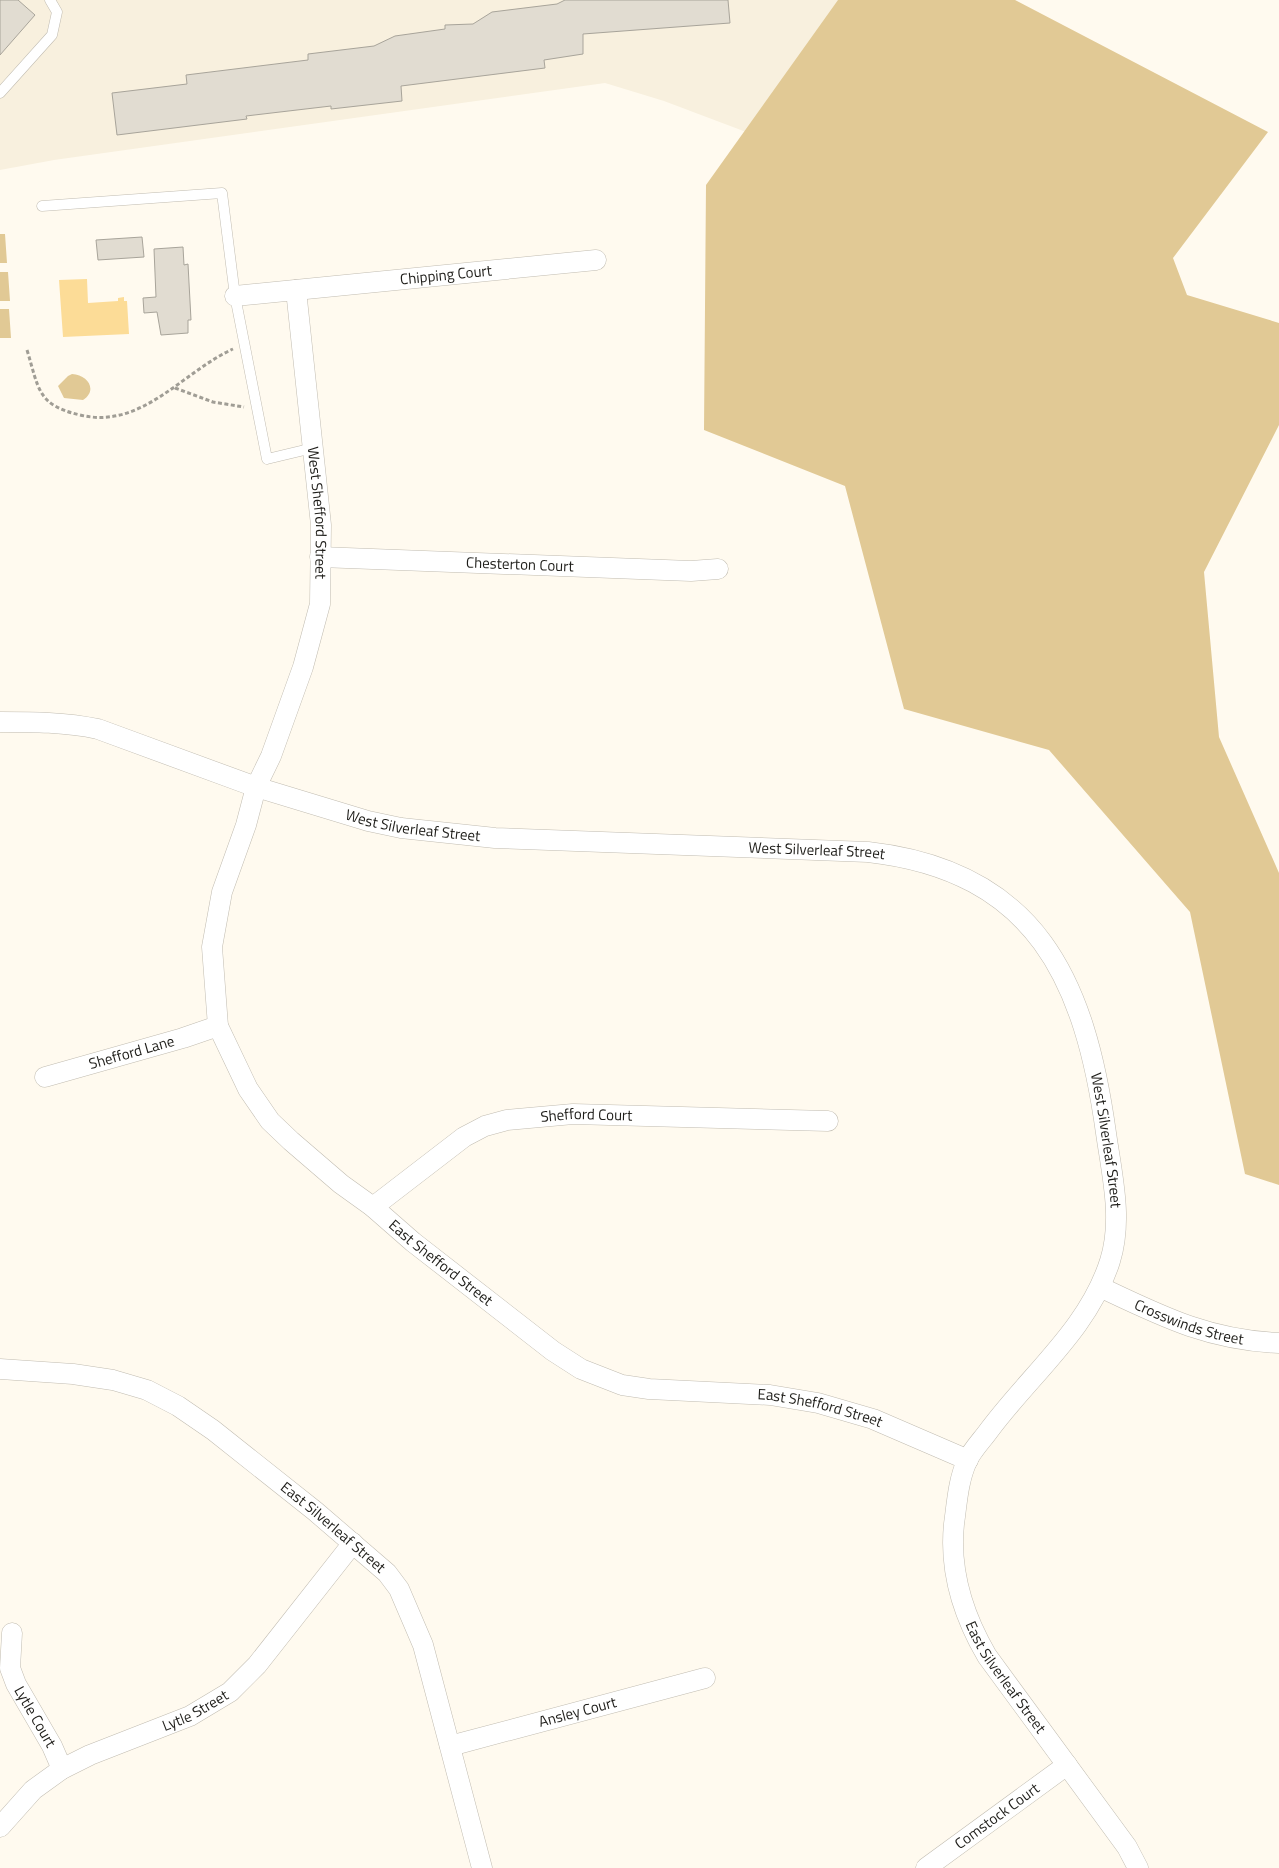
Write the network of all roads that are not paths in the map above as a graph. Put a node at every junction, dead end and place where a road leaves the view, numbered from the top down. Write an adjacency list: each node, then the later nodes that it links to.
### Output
1 (50, 0): 2 (lane)
2 (0, 93)
3 (42, 206): 6 (lane)
4 (596, 260): 5 (street, Chipping Court)
5 (296, 290): 6 (street); 7 (street, West Shefford Street)
6 (235, 296): 7 (lane)
7 (313, 448): 8 (street, West Shefford Street)
8 (320, 557): 9 (street, Chesterton Court); 11 (street, West Shefford Street)
9 (718, 570)
10 (0, 722): 11 (street, West Silverleaf Street)
11 (256, 787): 12 (street, East Shefford Street); 16 (street, West Silverleaf Street)
12 (218, 1026): 13 (street, Shefford Lane); 15 (street, East Shefford Street)
13 (45, 1076)
14 (828, 1121): 15 (street, Shefford Court)
15 (373, 1207): 19 (street, East Shefford Street)
16 (1102, 1288): 17 (street, Crosswinds Street); 19 (street, West Silverleaf Street)
17 (1279, 1343)
18 (0, 1369): 20 (street, East Silverleaf Street)
19 (968, 1460): 24 (street, East Silverleaf Street)
20 (353, 1543): 23 (street, East Silverleaf Street); 25 (street, Lytle Street)
21 (12, 1633): 25 (street, Lytle Court)
22 (705, 1678): 23 (street, Ansley Court)
23 (450, 1746): 27 (street, East Silverleaf Street)
24 (1067, 1765): 28 (street, Comstock Court); 29 (street, East Silverleaf Street)
25 (62, 1769): 26 (street, Lytle Street)
26 (0, 1827)
27 (482, 1868)
28 (926, 1868)
29 (1138, 1868)

